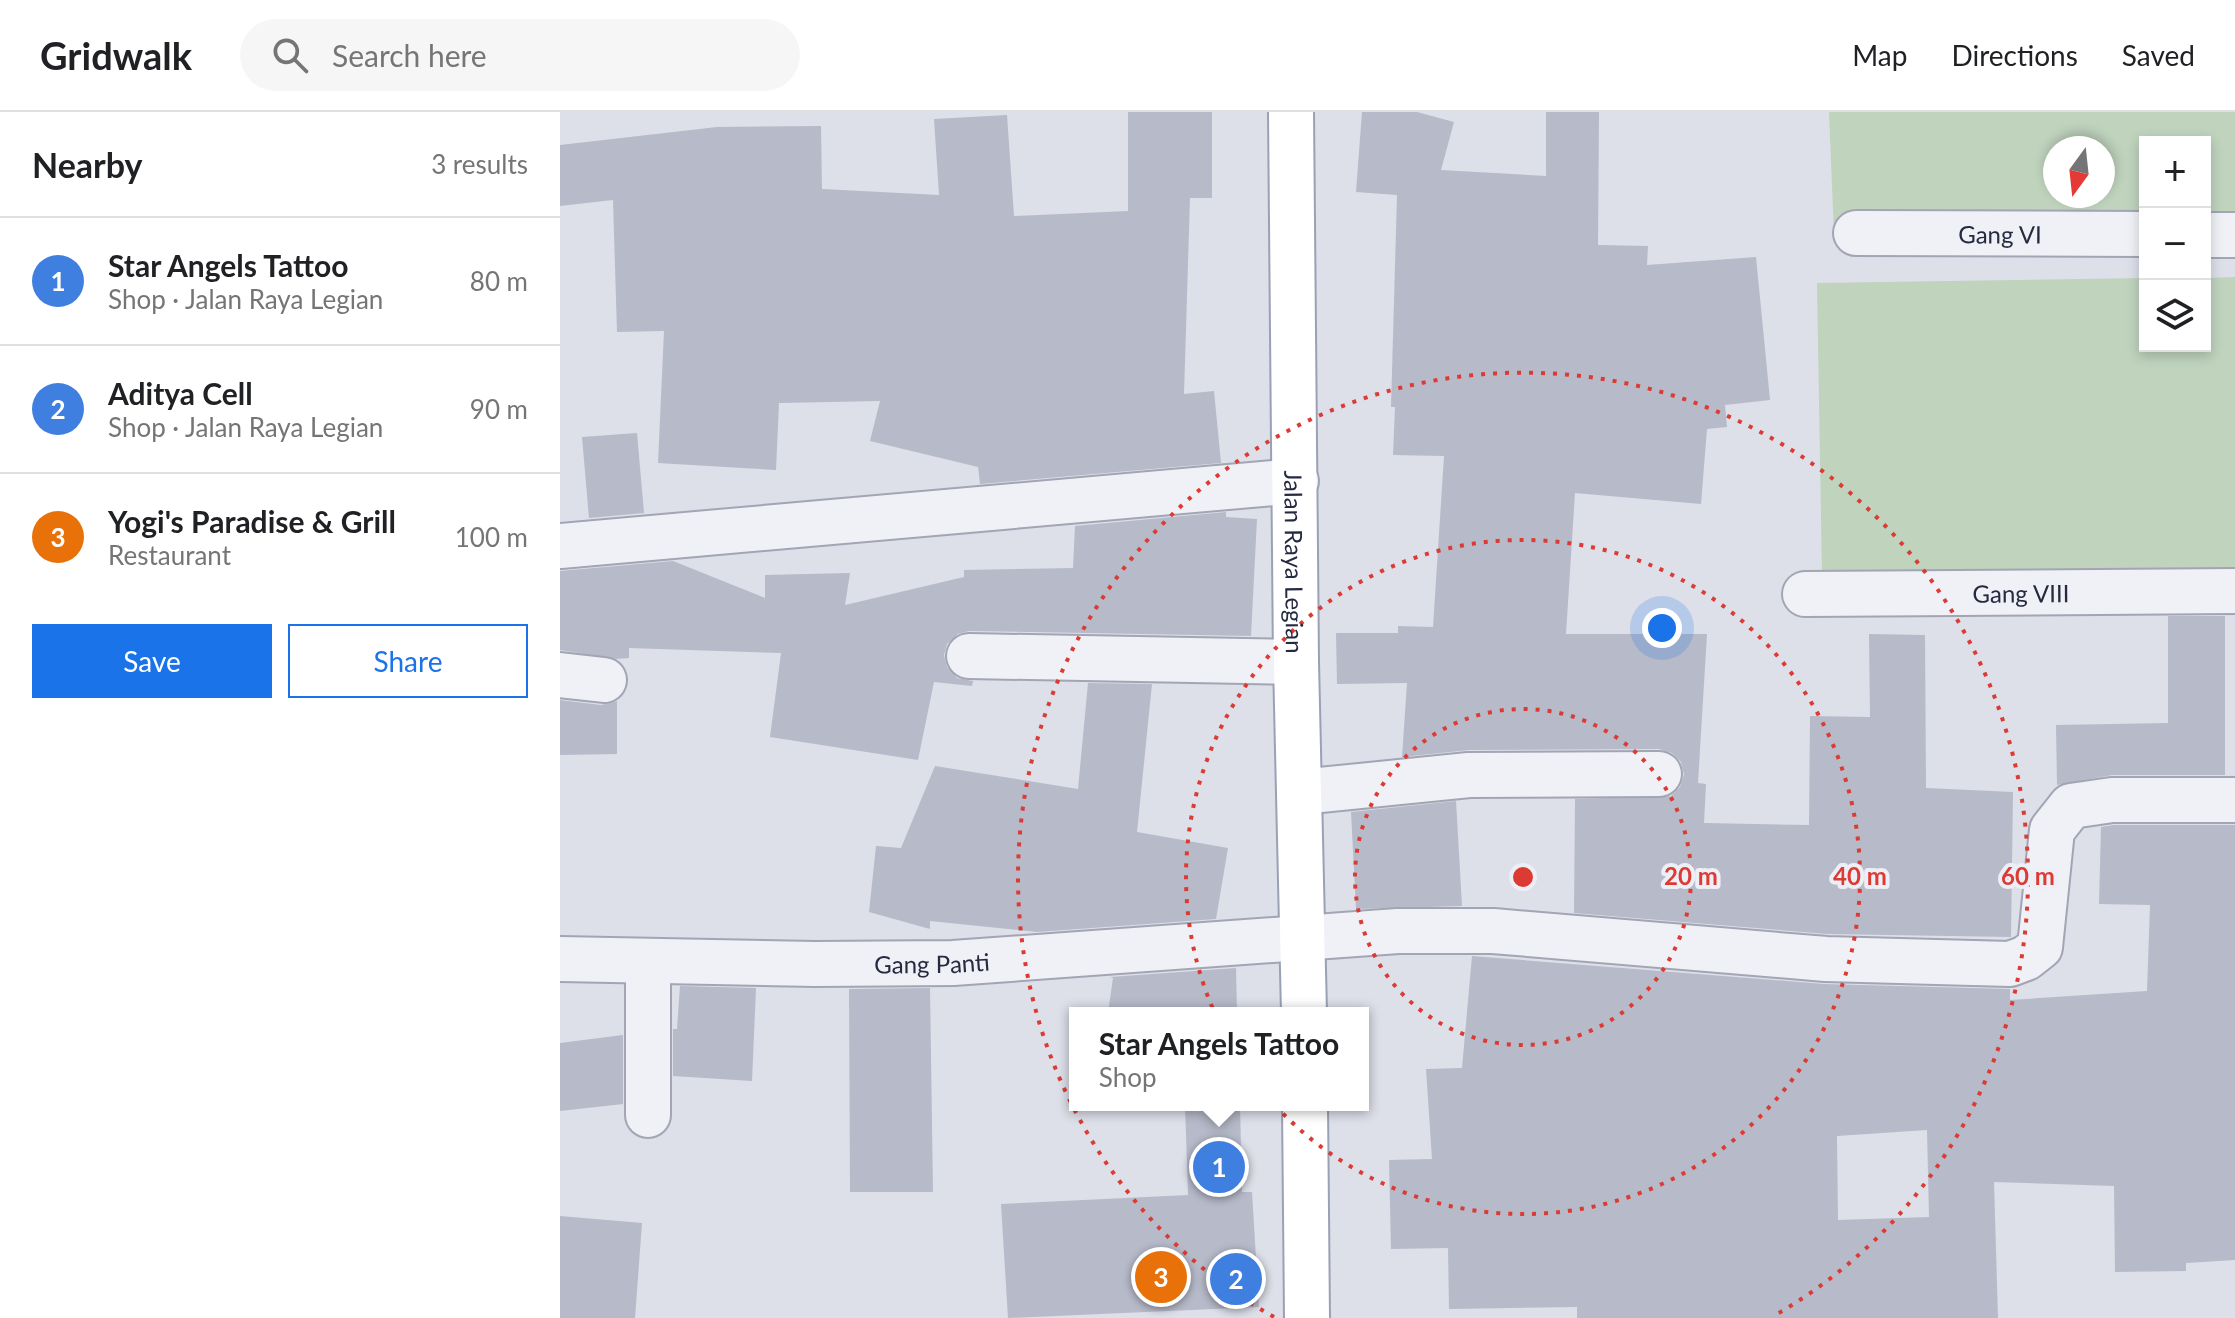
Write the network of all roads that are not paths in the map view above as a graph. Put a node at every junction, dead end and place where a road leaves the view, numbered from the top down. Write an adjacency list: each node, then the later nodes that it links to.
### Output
1 (1291, 112): 6 (main road, Jalan Raya Legian)
2 (1856, 233): 3 (street, Gang VI)
3 (2139, 234)
4 (2211, 235): 5 (street)
5 (2235, 235)
6 (1296, 481): 7 (street); 11 (main road, Jalan Raya Legian)
7 (560, 546)
8 (2235, 591): 9 (street, Gang VIII)
9 (1805, 594)
10 (969, 656): 11 (street)
11 (1296, 662): 15 (main road, Jalan Raya Legian)
12 (560, 675): 13 (street)
13 (604, 680)
14 (1659, 774): 15 (street)
15 (1300, 792): 17 (main road, Jalan Raya Legian)
16 (2235, 800): 17 (street, Gang Panti)
17 (1303, 937): 19 (street, Gang Panti); 20 (main road, Jalan Raya Legian)
18 (560, 959): 19 (street, Gang Panti)
19 (648, 962): 22 (street)
20 (1304, 1007)
21 (1305, 1111): 23 (main road)
22 (648, 1115)
23 (1307, 1318)

